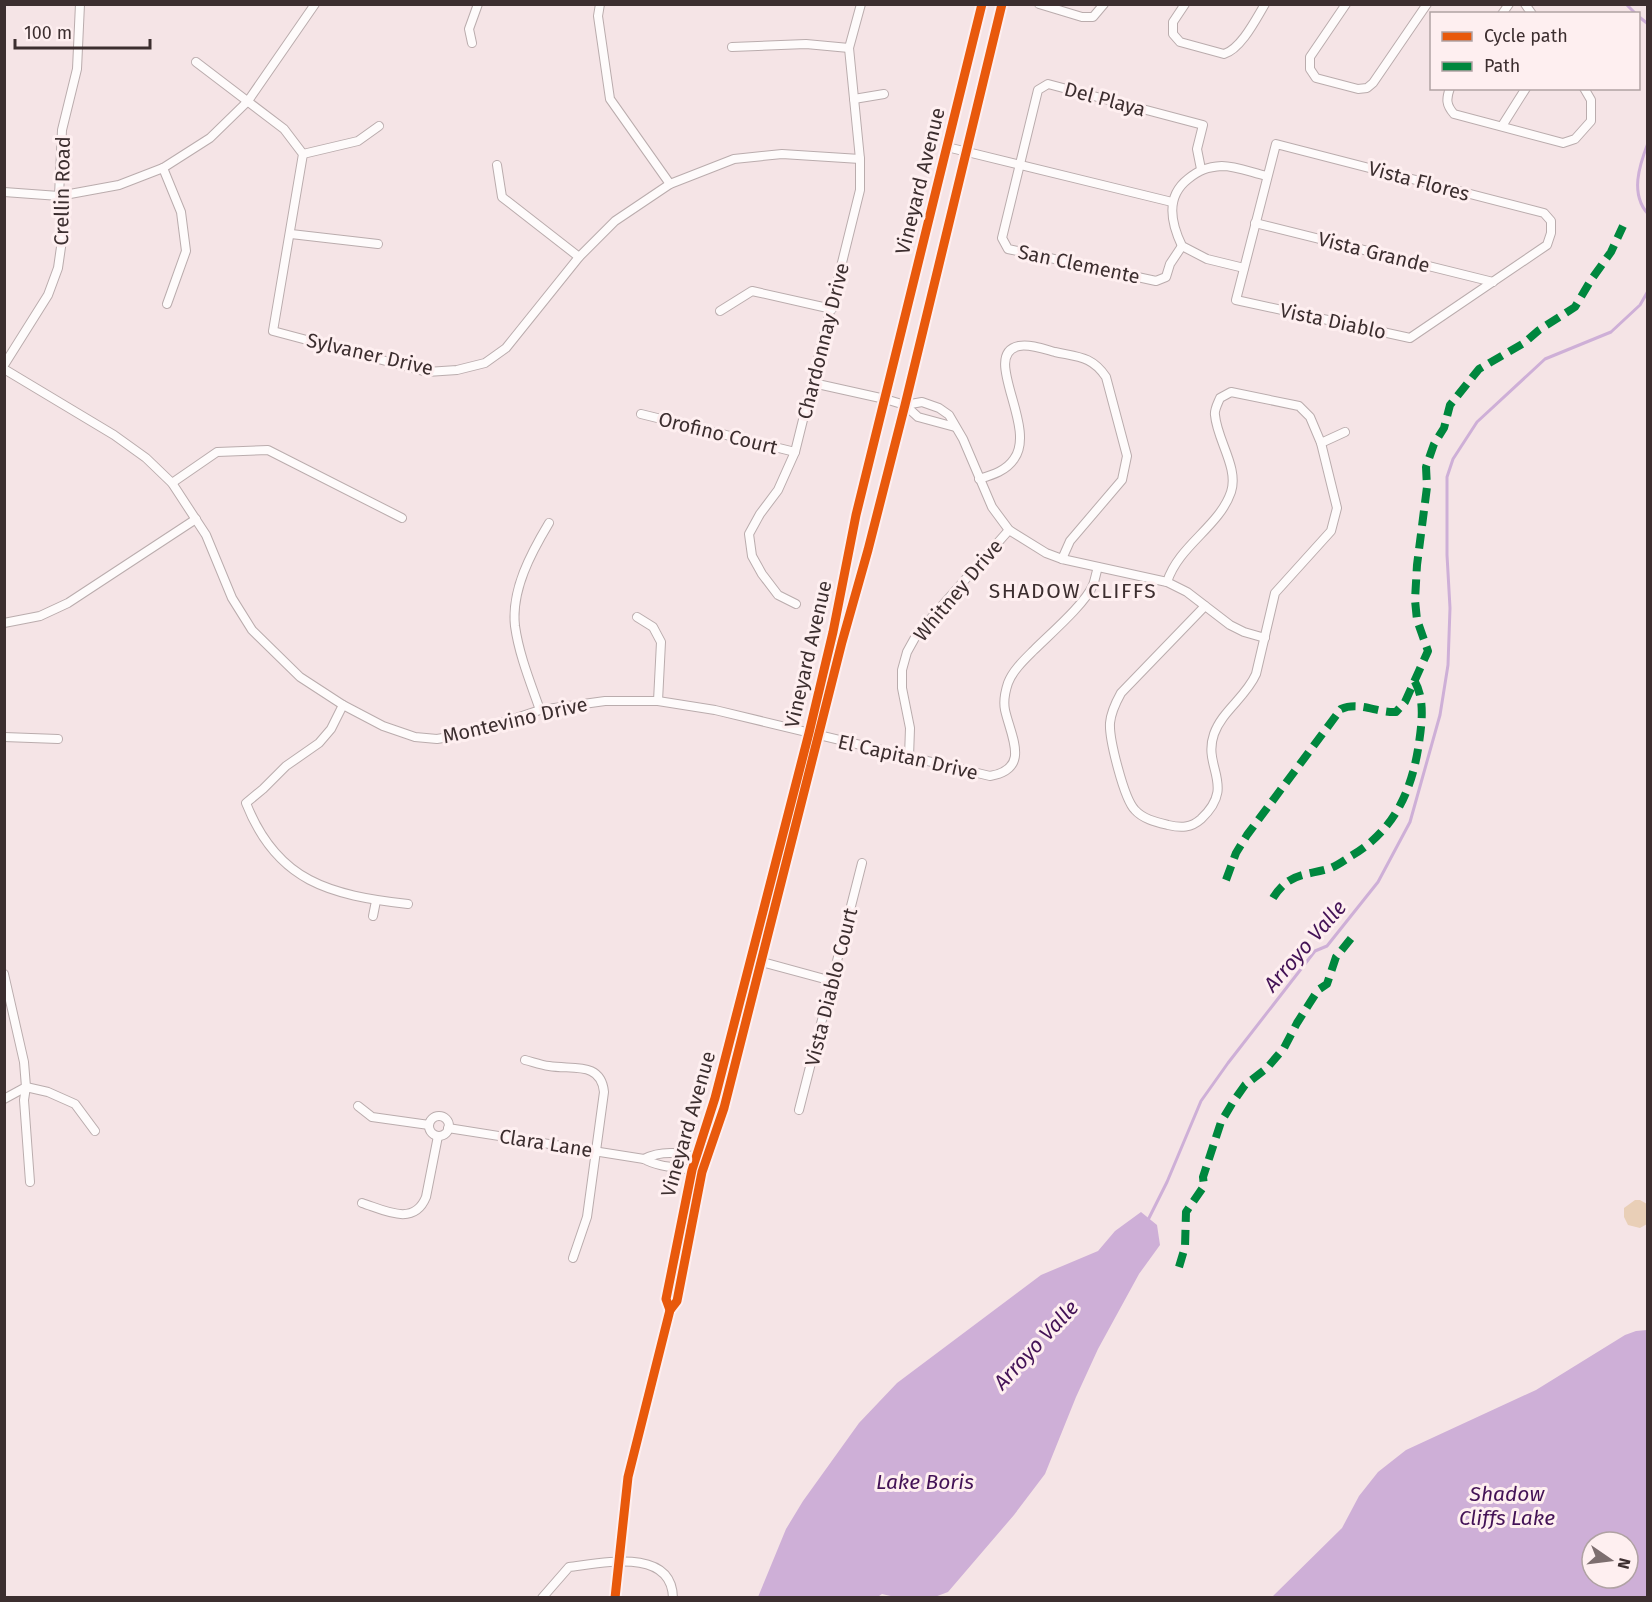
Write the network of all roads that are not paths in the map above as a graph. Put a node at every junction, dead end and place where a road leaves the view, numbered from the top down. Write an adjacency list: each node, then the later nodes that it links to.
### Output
1 (80, 4): 37 (street, Crellin Road)
2 (478, 4): 14 (street)
3 (600, 4): 35 (street)
4 (861, 4): 16 (street)
5 (982, 4): 26 (street, Vineyard Avenue)
6 (1002, 4): 27 (street, Vineyard Avenue)
7 (1039, 4): 8 (street)
8 (1104, 4)
9 (1185, 4): 10 (street)
10 (1265, 4)
11 (1346, 4): 12 (street)
12 (1427, 4)
13 (311, 6): 23 (street)
14 (472, 44)
15 (732, 48): 16 (street)
16 (849, 48): 22 (street, Chardonnay Drive)
17 (196, 62): 23 (street)
18 (1449, 90): 25 (street)
19 (1525, 90): 25 (street)
20 (1585, 90): 25 (street)
21 (884, 94): 22 (street)
22 (854, 99): 29 (street, Chardonnay Drive)
23 (248, 101): 28 (street); 32 (street)
24 (379, 126): 28 (street)
25 (1502, 126)
26 (947, 147): 27 (street); 51 (street, Vineyard Avenue)
27 (967, 152): 30 (street); 52 (street, Vineyard Avenue)
28 (303, 154): 40 (street, Sylvaner Drive)
29 (860, 159): 35 (street, Sylvaner Drive); 47 (street, Chardonnay Drive)
30 (1020, 164): 33 (street, Del Playa); 38 (street); 42 (street, San Clemente)
31 (497, 165): 43 (street)
32 (164, 168): 37 (street); 46 (street)
33 (1201, 169): 34 (street); 38 (street)
34 (1267, 176): 39 (street, Vista Flores); 45 (street, Vista Flores)
35 (670, 184): 43 (street, Sylvaner Drive)
36 (4, 192): 37 (street)
37 (59, 196): 49 (street, Crellin Road)
38 (1172, 202): 42 (street)
39 (1255, 223): 44 (street, Vista Diablo); 45 (street, Vista Grande)
40 (291, 234): 41 (street); 43 (street, Sylvaner Drive)
41 (378, 244)
42 (1182, 246): 44 (street)
43 (579, 257)
44 (1244, 268): 45 (street, Vista Diablo)
45 (1493, 282)
46 (167, 304)
47 (832, 309): 48 (street); 50 (street, Chardonnay Drive)
48 (720, 311)
49 (4, 367): 59 (street, Montevino Drive)
50 (813, 383): 51 (street); 57 (street, Chardonnay Drive)
51 (885, 399): 52 (street); 75 (street, Vineyard Avenue)
52 (905, 405): 54 (street); 54 (street); 76 (street, Vineyard Avenue)
53 (641, 414): 57 (street, Orofino Court)
54 (955, 427): 58 (street)
55 (1345, 432): 56 (street)
56 (1321, 443): 66 (street); 71 (street)
57 (795, 452): 67 (street, Chardonnay Drive)
58 (979, 479): 63 (street); 64 (street)
59 (172, 483): 60 (street); 61 (street, Montevino Drive)
60 (402, 518)
61 (196, 519): 70 (street); 73 (street, Montevino Drive)
62 (549, 523): 74 (street)
63 (1009, 530): 64 (street); 79 (street, Whitney Drive)
64 (1062, 558): 65 (street)
65 (1098, 567): 66 (street); 79 (street, El Capitan Drive)
66 (1167, 582): 68 (street)
67 (796, 604)
68 (1205, 606): 71 (street); 71 (street)
69 (637, 617): 72 (street)
70 (4, 622)
71 (1265, 638)
72 (658, 701): 74 (street, Montevino Drive); 75 (street, Montevino Drive)
73 (343, 705): 74 (street, Montevino Drive); 81 (street)
74 (540, 710)
75 (809, 733): 76 (street, Montevino Drive); 84 (street, Vineyard Avenue)
76 (819, 736): 79 (street, El Capitan Drive); 85 (street, Vineyard Avenue)
77 (4, 737): 78 (street)
78 (58, 739)
79 (909, 757)
80 (862, 863): 87 (street, Vista Diablo Court)
81 (376, 901): 82 (street); 83 (street)
82 (408, 904)
83 (373, 916)
84 (750, 959): 85 (street); 98 (street, Vineyard Avenue)
85 (762, 962): 87 (street); 100 (street, Vineyard Avenue)
86 (4, 974): 89 (street)
87 (832, 981): 92 (street, Vista Diablo Court)
88 (525, 1060): 97 (street)
89 (26, 1087): 90 (street); 95 (street); 102 (street)
90 (4, 1099)
91 (358, 1106): 93 (street)
92 (799, 1110)
93 (429, 1125): 94 (street); 96 (street)
94 (448, 1128): 96 (street); 97 (street, Clara Lane)
95 (95, 1131)
96 (438, 1136): 103 (street)
97 (596, 1152): 99 (street, Clara Lane); 104 (street)
98 (695, 1157): 99 (street, Clara Lane); 100 (street, Clara Lane); 101 (street, Vineyard Avenue)
99 (644, 1159): 101 (street, Clara Lane)
100 (705, 1161): 101 (street); 105 (street, Vineyard Avenue)
101 (692, 1170): 105 (street, Vineyard Avenue)
102 (30, 1182)
103 (362, 1203)
104 (573, 1258)
105 (670, 1310): 106 (street, Vineyard Avenue)
106 (619, 1560): 107 (street); 108 (street, Vineyard Avenue); 109 (street)
107 (542, 1598)
108 (615, 1598)
109 (673, 1598)

